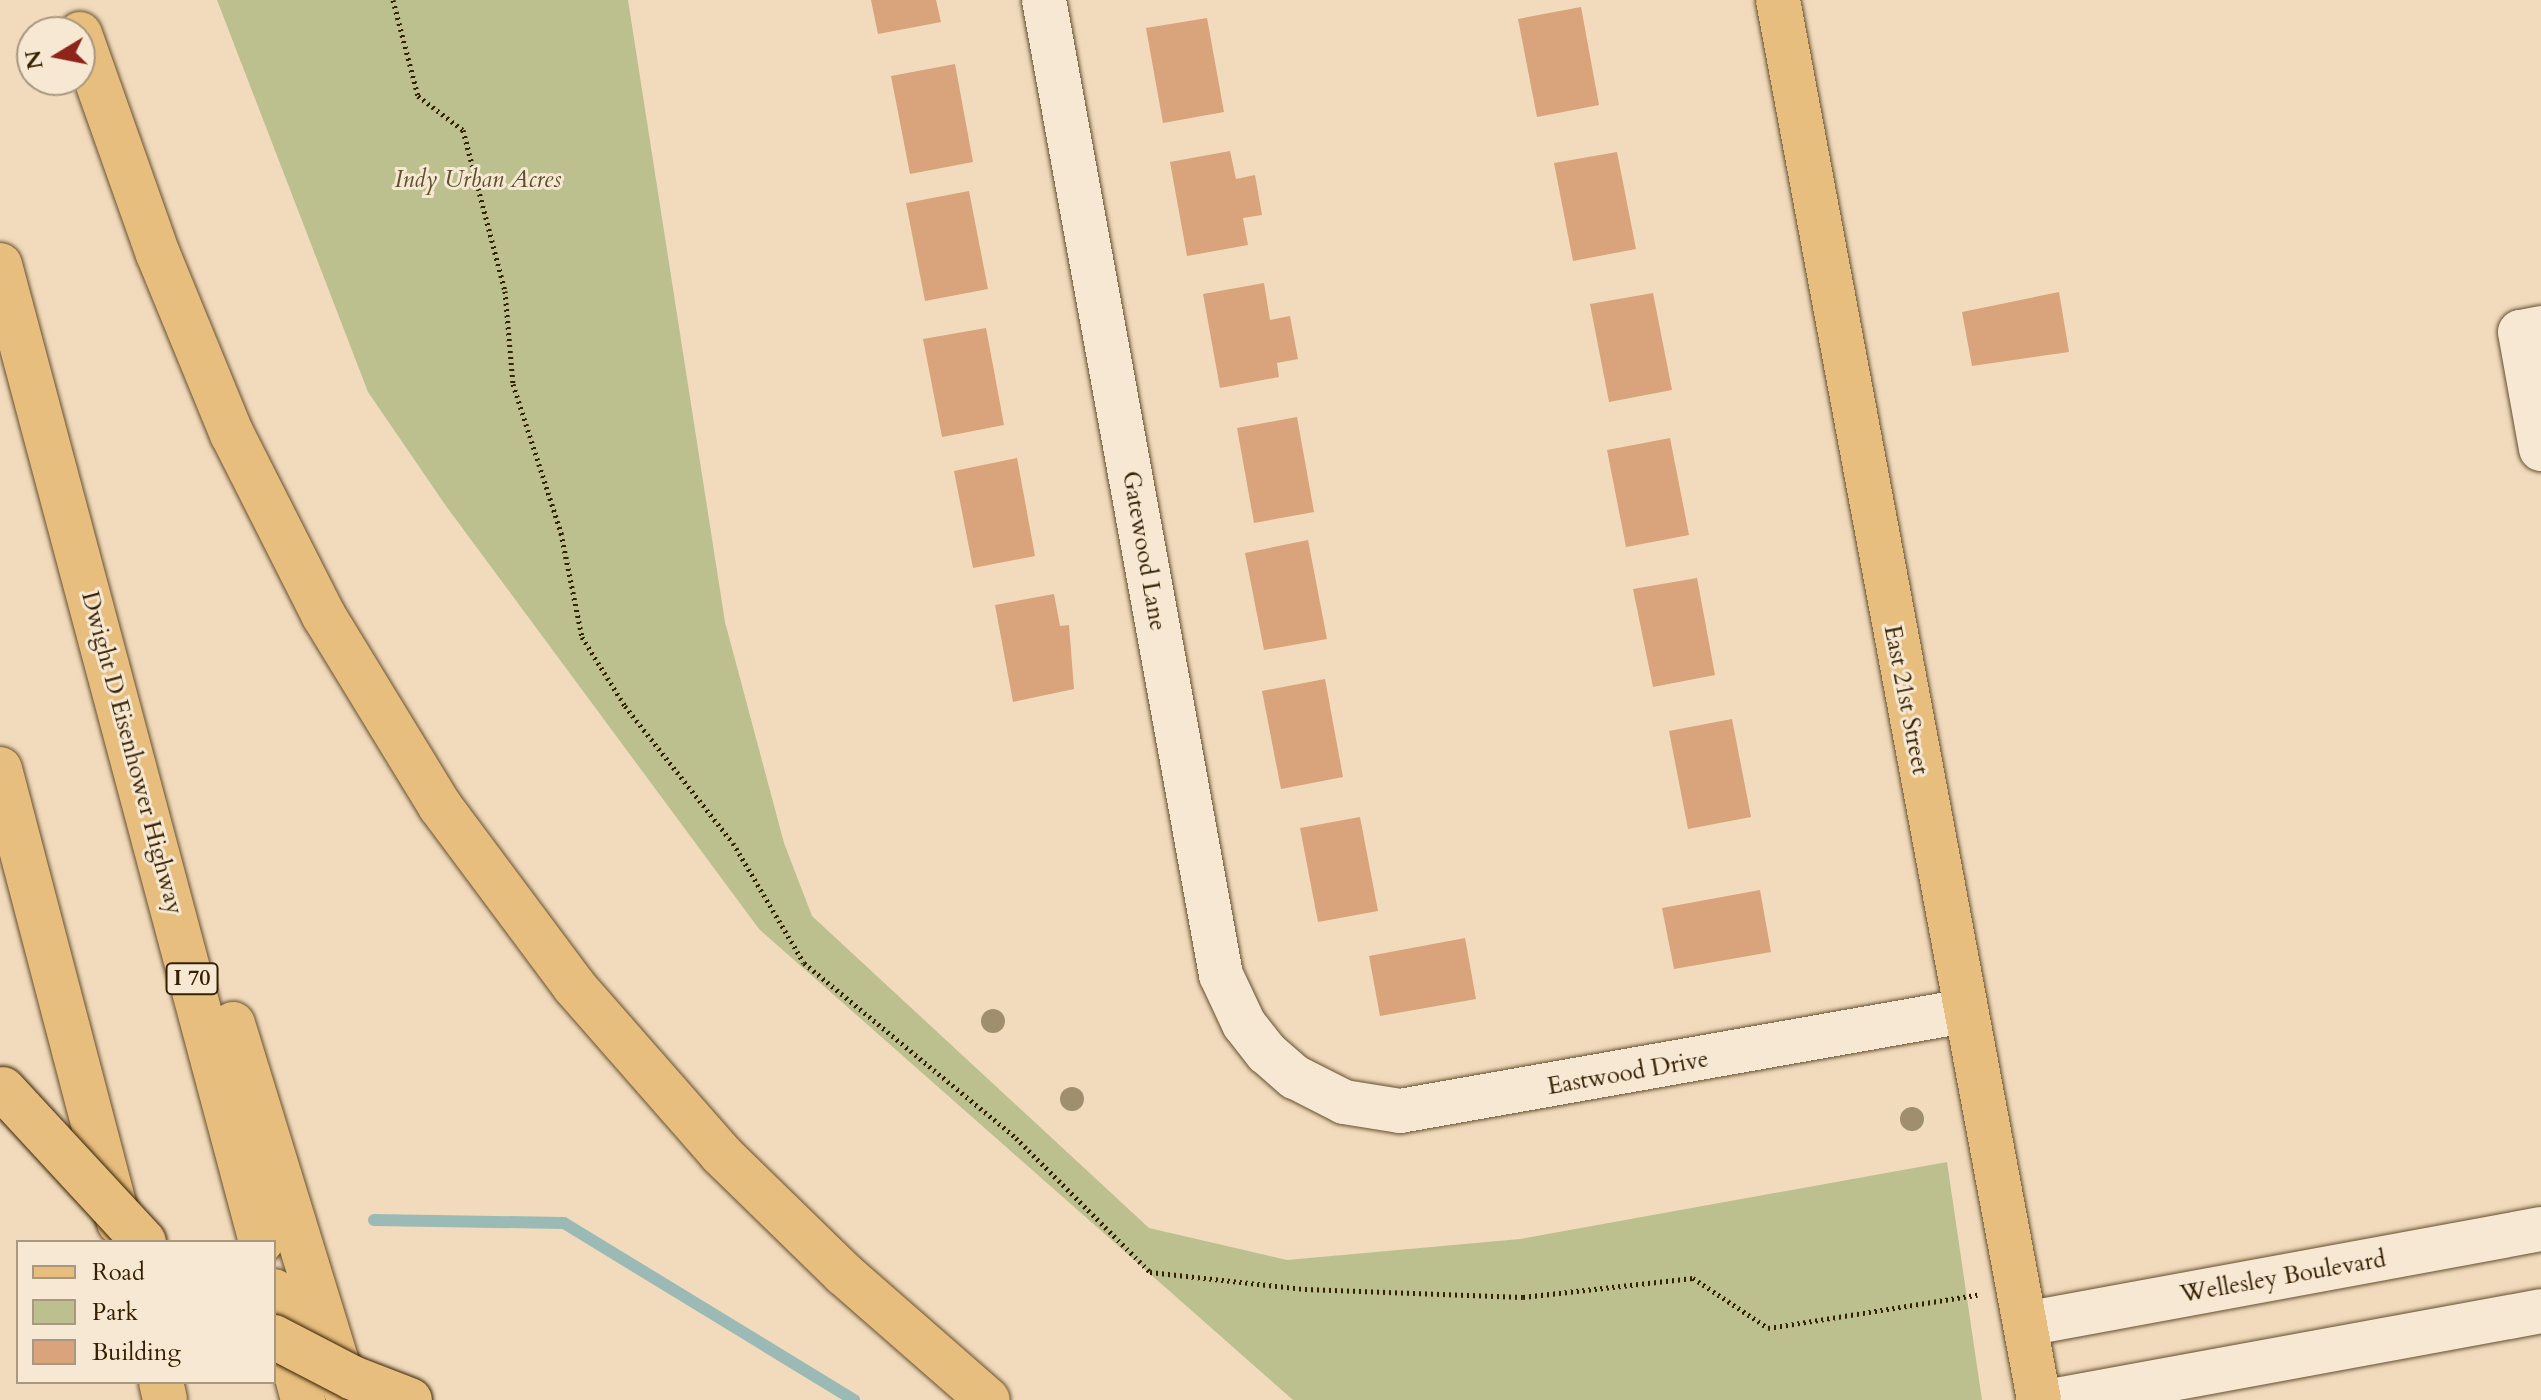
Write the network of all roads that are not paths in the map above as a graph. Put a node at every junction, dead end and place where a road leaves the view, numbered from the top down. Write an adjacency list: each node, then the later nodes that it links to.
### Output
1 (1044, 0): 10 (street, Gatewood Lane)
2 (1778, 0): 9 (main road, East 21st Street)
3 (96, 78): 23 (main road)
4 (0, 265): 7 (main road, Dwight D Eisenhower Highway / I 70)
5 (2541, 328): 6 (street)
6 (2541, 449)
7 (123, 717): 15 (main road, Dwight D Eisenhower Highway / I 70); 21 (main road)
8 (0, 769): 13 (main road)
9 (1965, 1011): 10 (street, Eastwood Drive); 17 (main road, East 21st Street)
10 (1295, 1077)
11 (2, 1087): 14 (main road, bridge)
12 (2541, 1229): 17 (street, Wellesley Boulevard)
13 (123, 1240)
14 (142, 1240)
15 (260, 1240)
16 (276, 1299): 20 (main road)
17 (2021, 1307): 24 (main road, East 21st Street)
18 (2541, 1311): 25 (street)
19 (276, 1338): 22 (main road, bridge)
20 (303, 1400)
21 (349, 1400)
22 (410, 1400)
23 (988, 1400)
24 (2039, 1400)
25 (2057, 1400)

